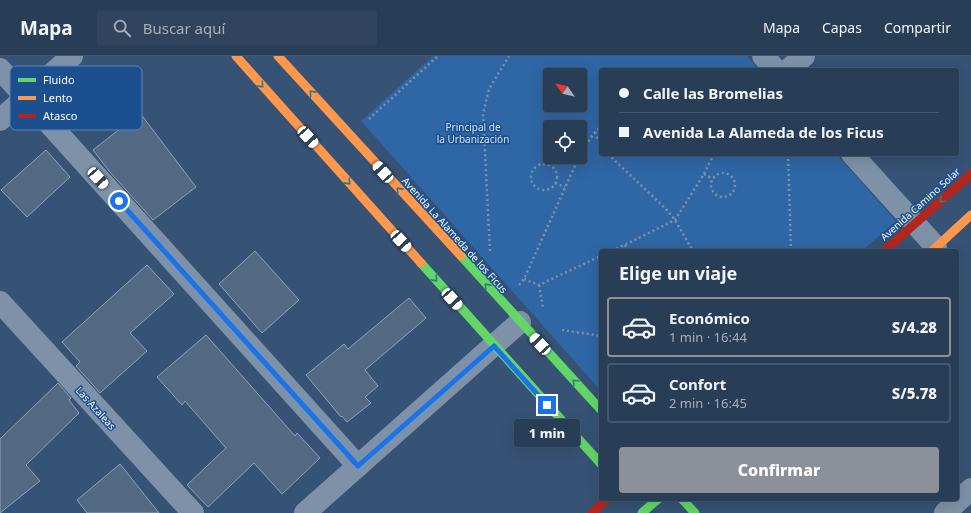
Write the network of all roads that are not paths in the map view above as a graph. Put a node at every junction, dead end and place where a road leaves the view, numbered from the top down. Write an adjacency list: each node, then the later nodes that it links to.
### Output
1 (72, 56): 6 (street)
2 (236, 56): 22 (street, one-way to 22)
3 (278, 56): 21 (street, Avenida La Alameda de los Ficus, one-way to 3)
4 (763, 56): 7 (street)
5 (804, 56): 8 (street)
6 (61, 66)
7 (774, 68)
8 (790, 68)
9 (0, 70): 10 (street)
10 (10, 80)
11 (10, 111): 12 (street)
12 (0, 120)
13 (56, 130): 25 (street)
14 (854, 156): 17 (street)
15 (971, 174): 17 (street, Avenida Camino Solar, one-way to 17)
16 (971, 215): 19 (street)
17 (915, 224): 18 (street, Avenida Camino Solar); 19 (street)
18 (886, 249)
19 (934, 249)
20 (0, 302): 33 (street, Las Azaleas)
21 (520, 322): 22 (street); 23 (street, Avenida La Alameda de los Ficus, one-way to 21)
22 (494, 346): 24 (street); 25 (street)
23 (599, 408)
24 (599, 462)
25 (358, 466): 34 (street)
26 (971, 489): 32 (street)
27 (606, 501): 35 (street)
28 (656, 501): 31 (street)
29 (684, 501): 36 (street)
30 (636, 503): 31 (street)
31 (644, 512)
32 (949, 512)
33 (193, 513)
34 (305, 513)
35 (592, 513)
36 (695, 513)

